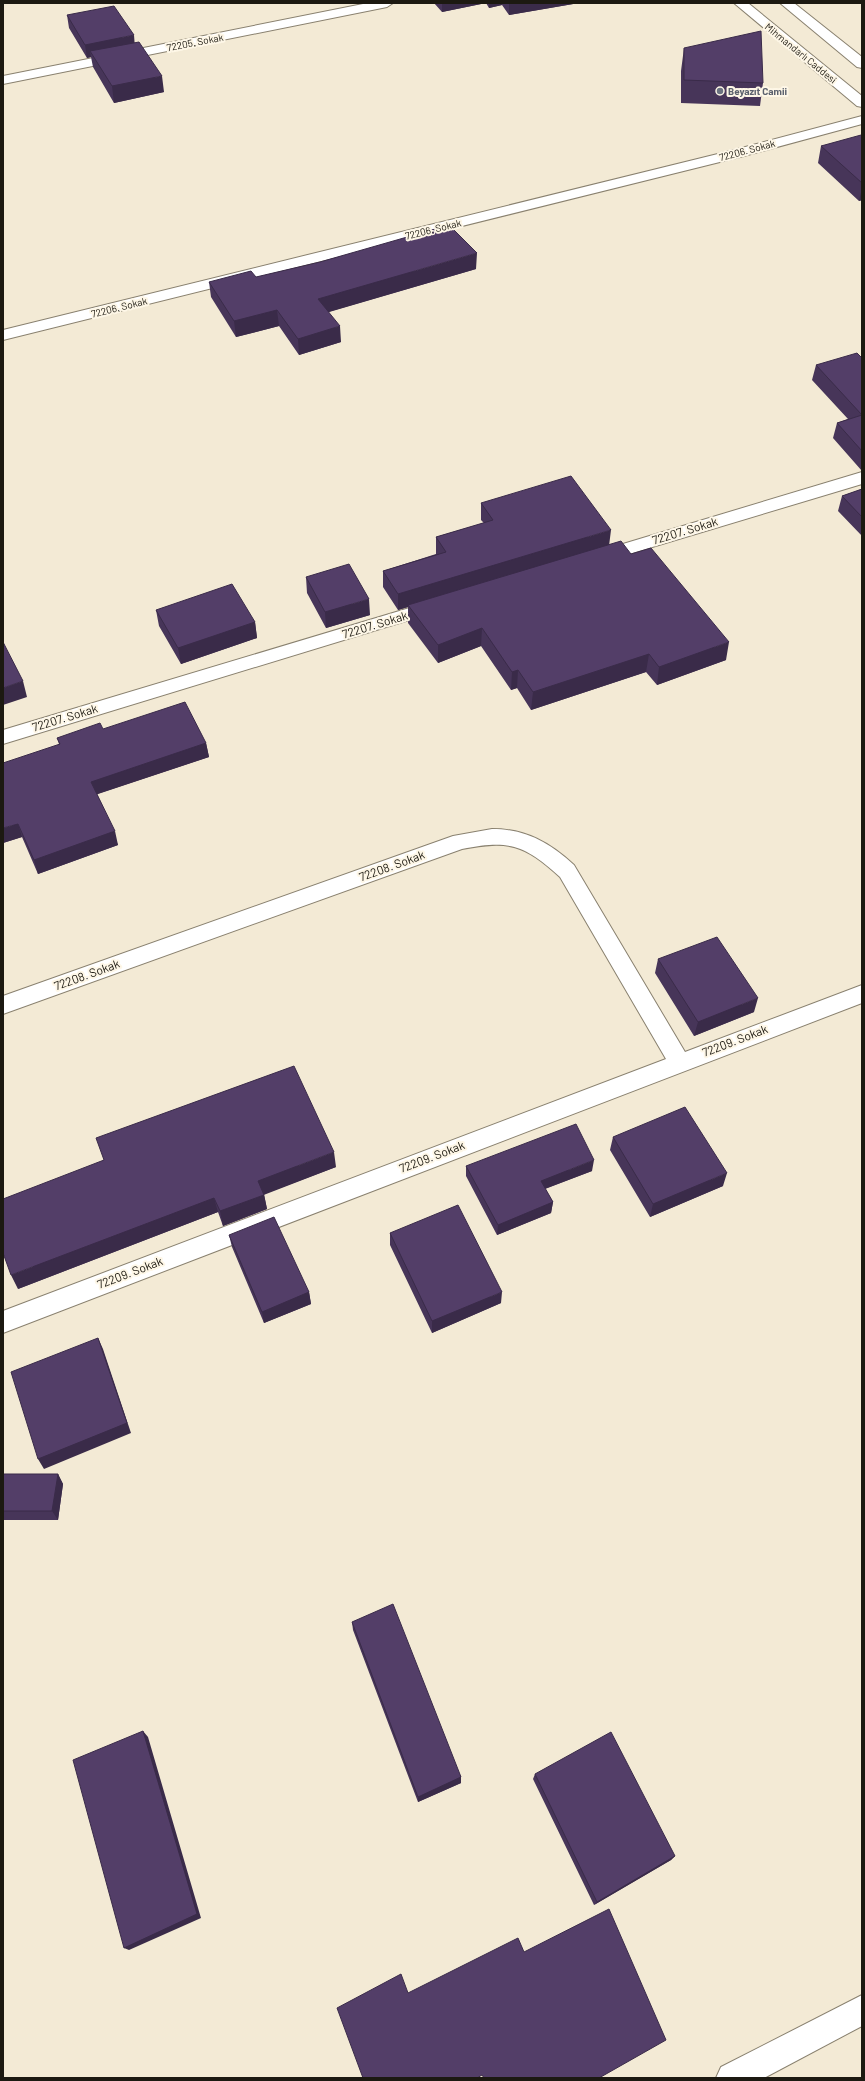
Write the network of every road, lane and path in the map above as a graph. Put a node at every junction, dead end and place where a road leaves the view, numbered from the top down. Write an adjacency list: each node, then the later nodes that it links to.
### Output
1 (387, 3): 5 (street, 72205. Sokak)
2 (740, 3): 6 (street, Mihmandarlı Caddesi)
3 (786, 3): 4 (street)
4 (862, 64)
5 (3, 80)
6 (862, 103)
7 (862, 120): 8 (street, 72206. Sokak)
8 (3, 335)
9 (862, 478): 10 (street, 72207. Sokak)
10 (581, 563)
11 (452, 602): 12 (street, 72207. Sokak)
12 (3, 736)
13 (862, 994): 15 (street, 72209. Sokak)
14 (3, 1005): 15 (street, 72208. Sokak)
15 (679, 1062): 16 (street, 72209. Sokak)
16 (3, 1322)
17 (862, 2010): 18 (street)
18 (732, 2078)

